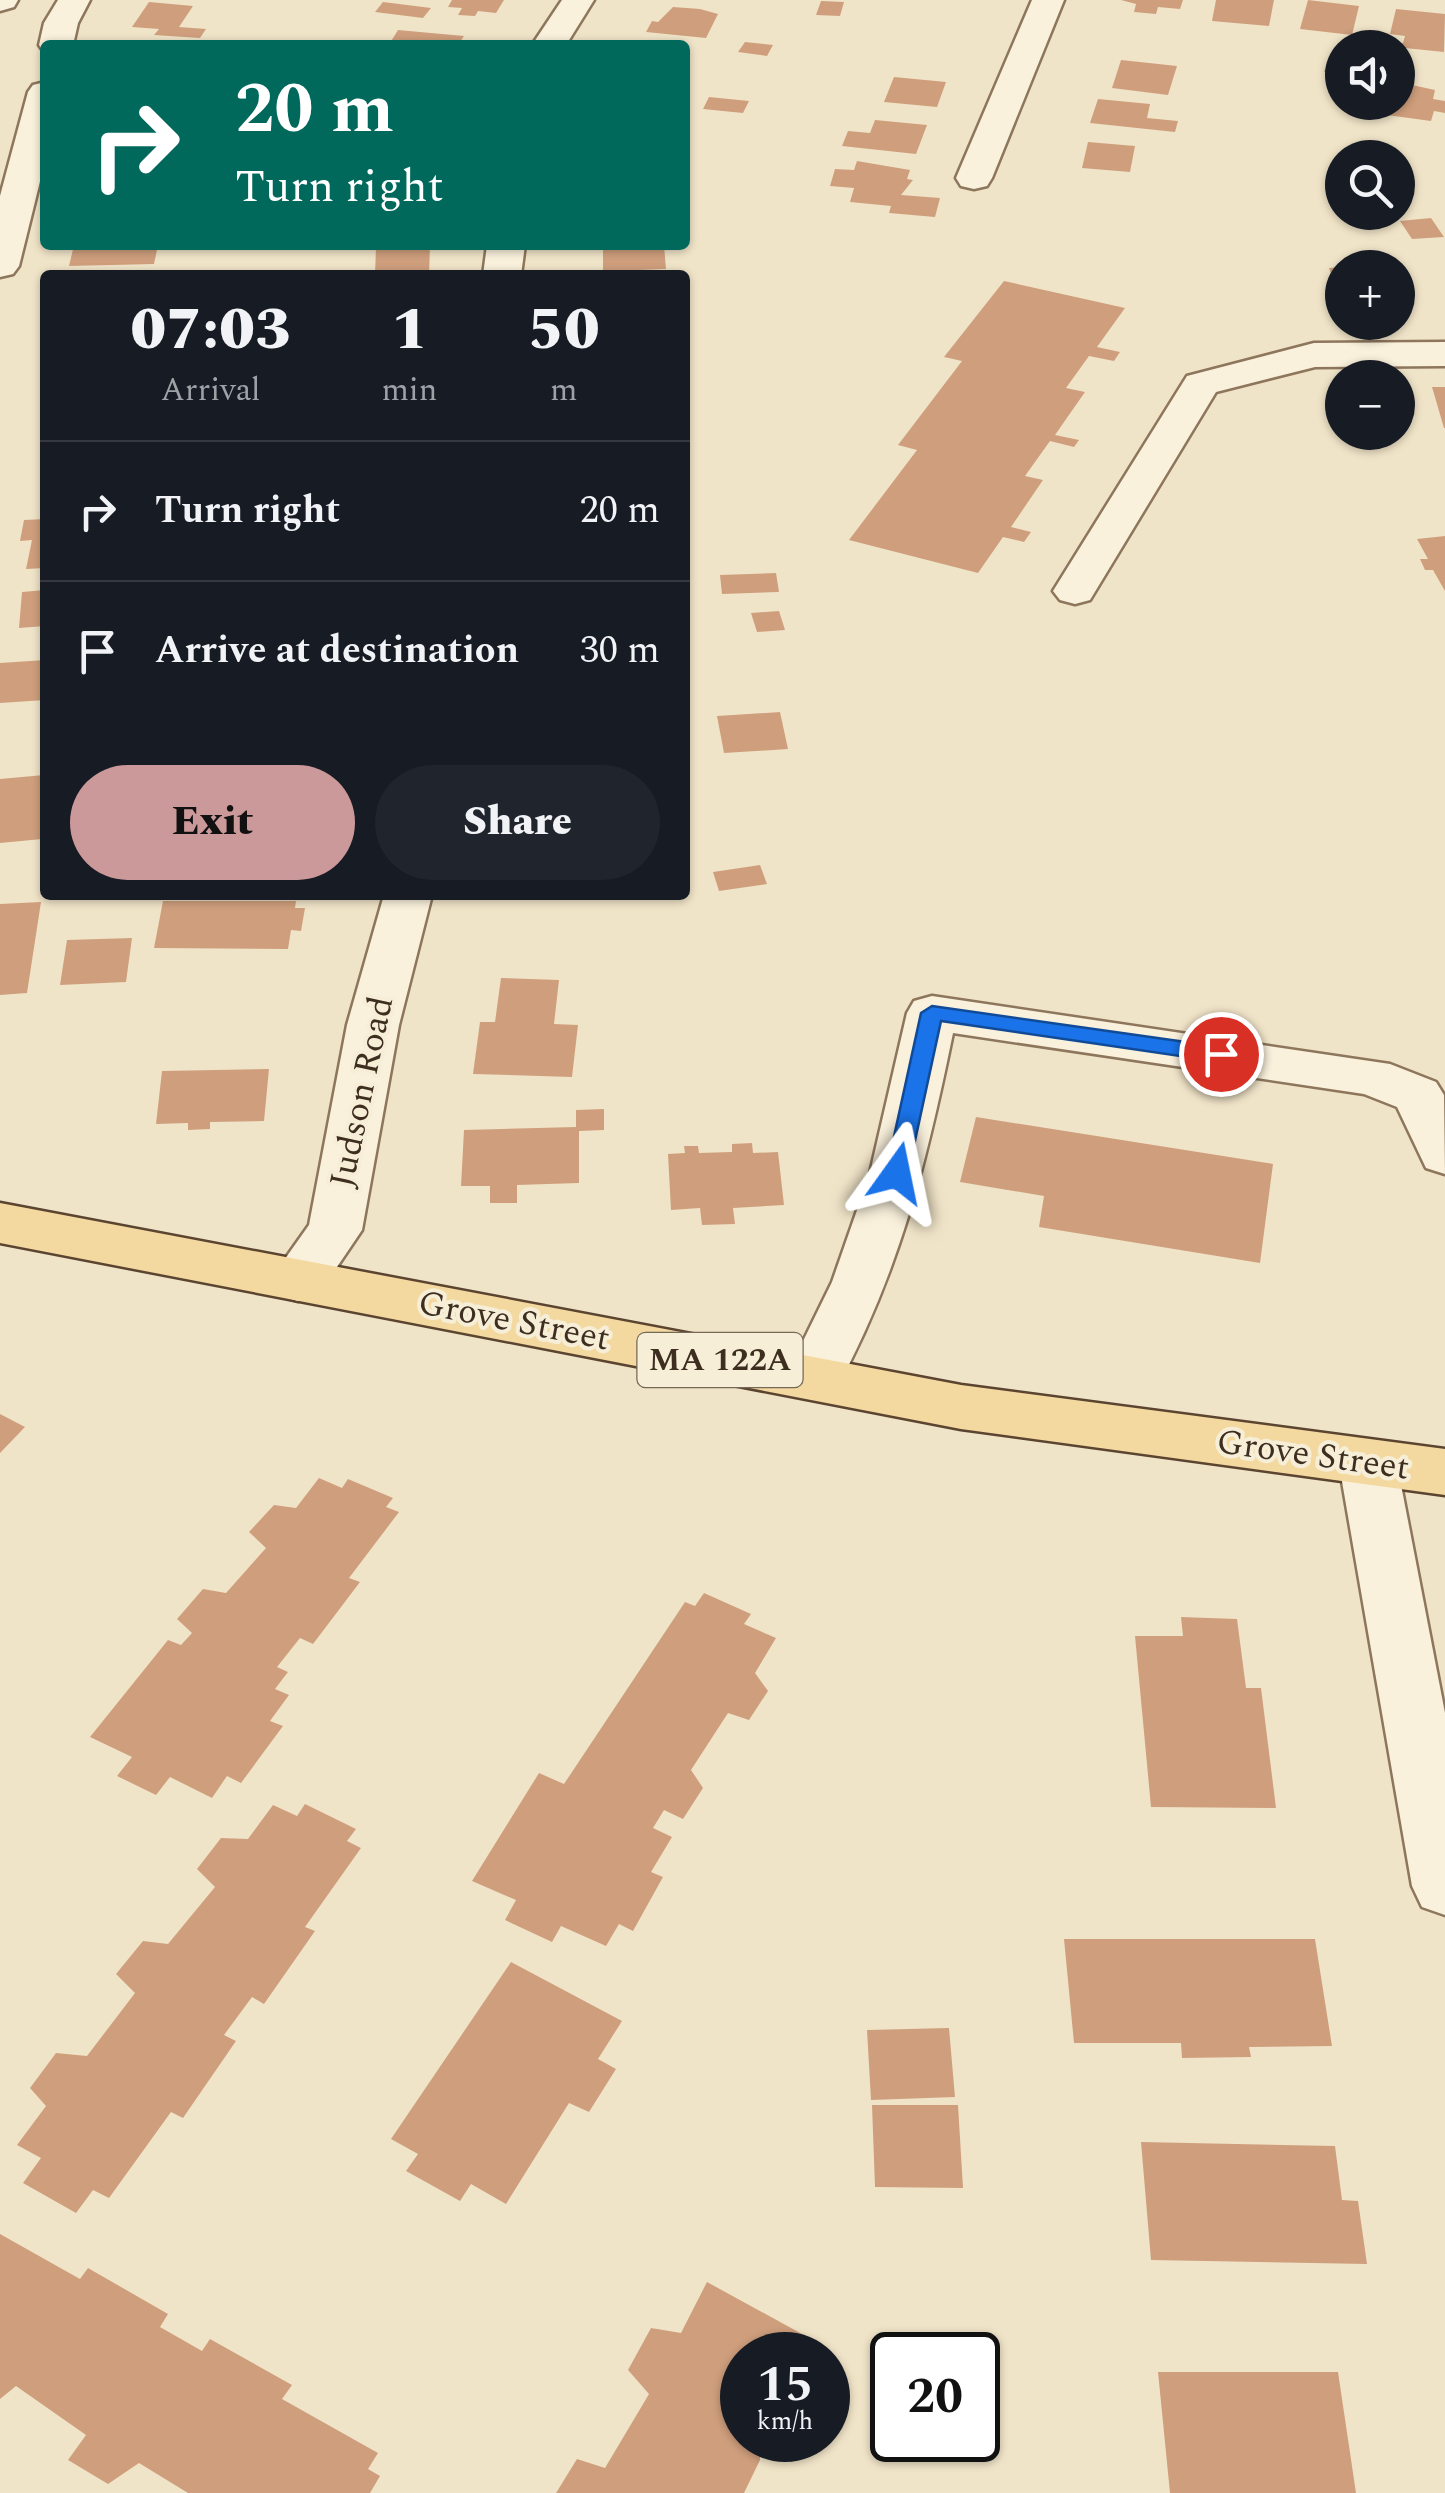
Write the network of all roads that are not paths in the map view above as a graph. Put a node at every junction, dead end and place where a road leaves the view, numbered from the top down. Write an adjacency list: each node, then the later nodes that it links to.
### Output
1 (74, 0): 4 (street)
2 (578, 0): 5 (street)
3 (1048, 0): 7 (street)
4 (57, 40)
5 (552, 40)
6 (40, 111): 8 (street)
7 (974, 178)
8 (0, 266)
9 (1445, 354): 10 (street)
10 (1075, 591)
11 (407, 900): 14 (street, Judson Road)
12 (1445, 1154): 15 (street)
13 (0, 1223): 14 (main road, Grove Street / MA 122A)
14 (298, 1280): 15 (main road, Grove Street / MA 122A)
15 (814, 1378): 16 (main road, Grove Street / MA 122A)
16 (1368, 1464): 17 (main road, Grove Street / MA 122A); 18 (street)
17 (1445, 1472)
18 (1445, 1886)

